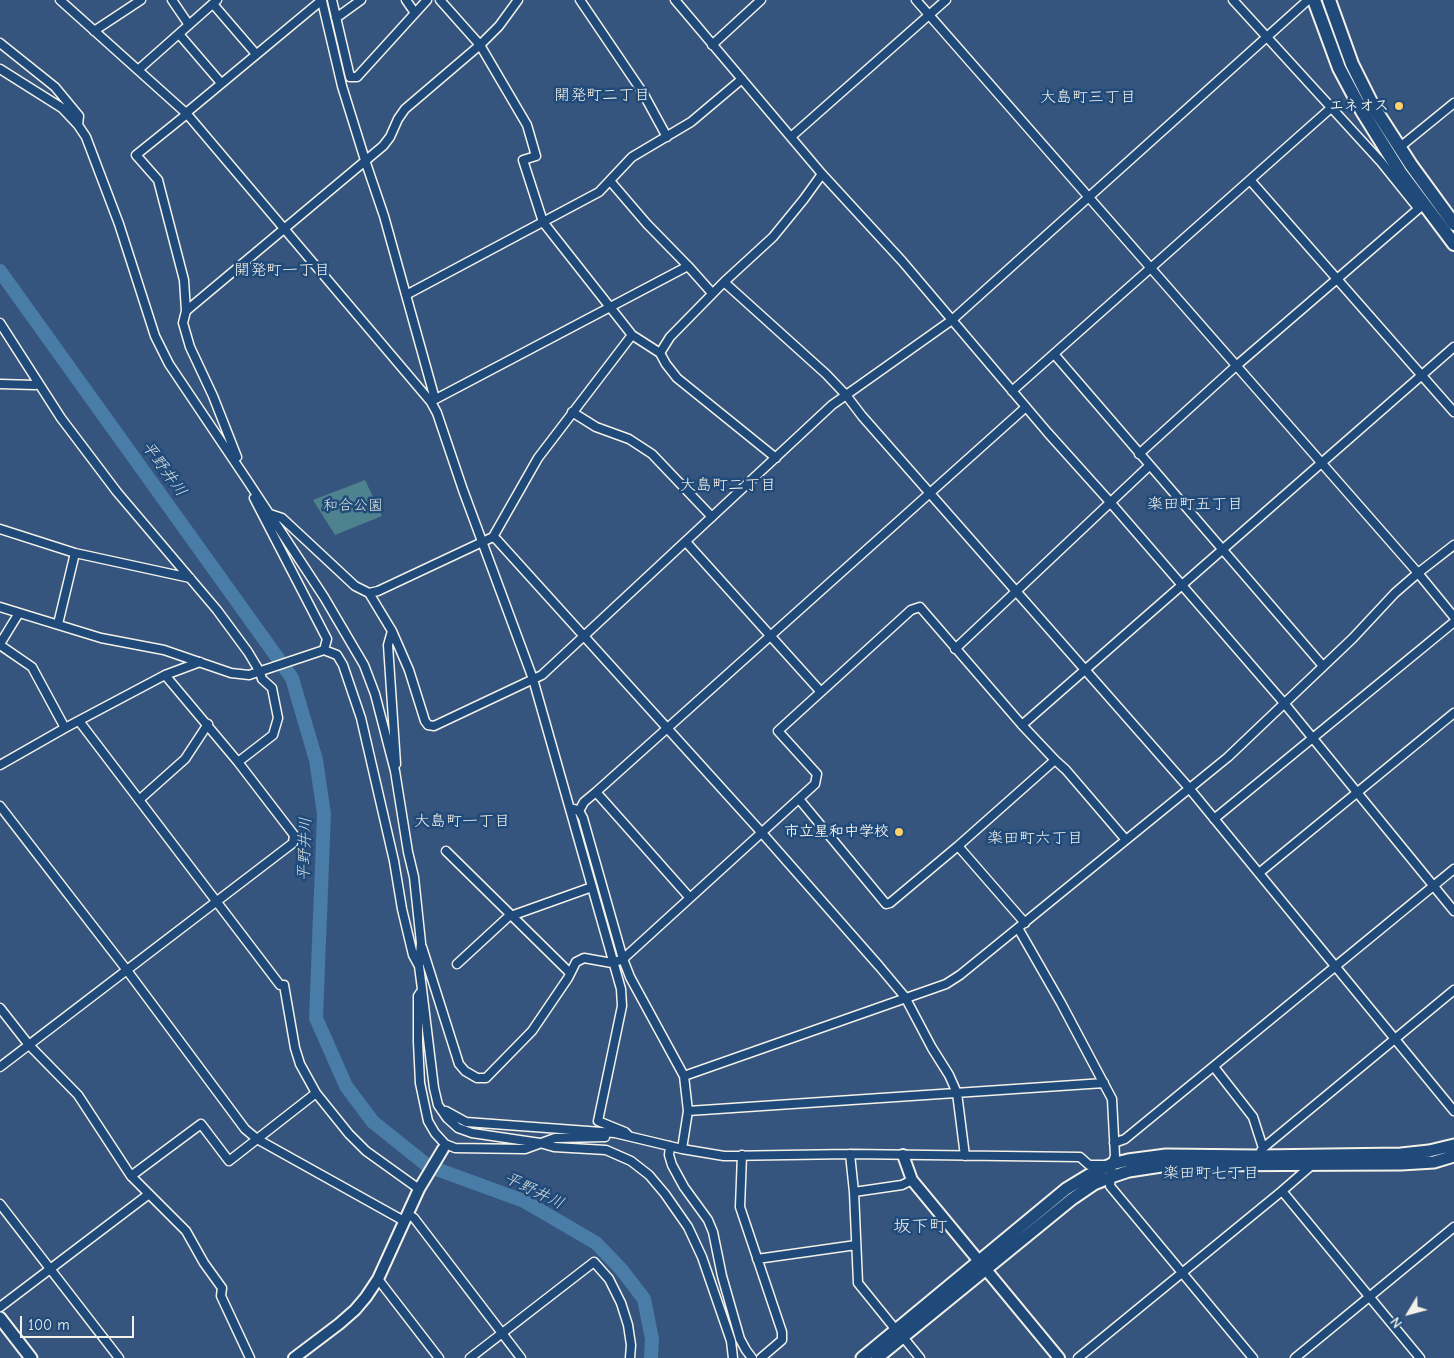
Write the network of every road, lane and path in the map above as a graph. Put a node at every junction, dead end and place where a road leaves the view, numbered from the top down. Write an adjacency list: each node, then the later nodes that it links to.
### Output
1 (60, 0): 25 (street)
2 (141, 0): 25 (street)
3 (172, 0): 24 (street)
4 (322, 0): 31 (street); 43 (street)
5 (332, 0): 23 (street)
6 (361, 0): 23 (street)
7 (406, 0): 21 (street)
8 (427, 0): 21 (street)
9 (440, 0): 30 (street)
10 (518, 0): 30 (street)
11 (580, 0): 41 (street)
12 (675, 0): 29 (street)
13 (761, 0): 29 (street)
14 (916, 0): 22 (street)
15 (946, 0): 22 (street)
16 (1233, 0): 27 (street)
17 (1308, 0): 27 (street)
18 (1314, 0): 48 (highway)
19 (1329, 0): 42 (highway)
20 (215, 2): 24 (street); 31 (street)
21 (415, 13): 23 (street)
22 (930, 15): 40 (street); 47 (street)
23 (336, 18)
24 (189, 25): 26 (street)
25 (94, 31): 33 (street)
26 (179, 34): 33 (street); 35 (street)
27 (1267, 38): 37 (street); 47 (street)
28 (0, 43): 39 (street)
29 (712, 44): 34 (street)
30 (480, 46): 43 (street); 49 (street)
31 (256, 54): 35 (street)
32 (0, 69): 39 (street)
33 (138, 70): 38 (street)
34 (742, 79): 40 (street); 41 (street)
35 (222, 83): 38 (street)
36 (1454, 103): 42 (street)
37 (1331, 108): 45 (street); 48 (street)
38 (186, 113): 51 (street); 60 (street)
39 (78, 125): 81 (street)
40 (792, 136): 44 (street)
41 (668, 137): 46 (street)
42 (1400, 148): 50 (highway)
43 (365, 160): 51 (street); 58 (street)
44 (822, 174): 56 (street); 61 (street)
45 (1250, 180): 54 (street); 55 (street)
46 (611, 182): 49 (street); 53 (street)
47 (1088, 197): 54 (street); 61 (street)
48 (1421, 206): 52 (highway); 55 (street)
49 (543, 222): 58 (street); 59 (street)
50 (1454, 224)
51 (283, 229): 60 (street); 73 (street)
52 (1454, 244)
53 (688, 266): 57 (street); 59 (street)
54 (1150, 268): 66 (street); 67 (street)
55 (1338, 279): 67 (street); 68 (street)
56 (724, 282): 57 (street); 72 (street)
57 (712, 294): 65 (street)
58 (406, 295): 73 (street)
59 (608, 307): 63 (street); 73 (street)
60 (186, 311): 81 (street)
61 (952, 320): 71 (street); 72 (street)
62 (0, 323): 70 (street)
63 (632, 335): 65 (street); 75 (street)
64 (1454, 348): 68 (street)
65 (660, 353): 78 (street)
66 (1054, 354): 71 (street); 77 (street)
67 (1236, 366): 77 (street); 79 (street)
68 (1422, 376): 76 (street); 79 (street)
69 (0, 384): 70 (street)
70 (39, 384): 94 (street)
71 (1012, 391): 74 (street)
72 (846, 395): 78 (street); 82 (street)
73 (433, 400): 88 (street)
74 (1026, 407): 82 (street); 83 (street)
75 (572, 412): 85 (street); 87 (street)
76 (1454, 412)
77 (1138, 454): 80 (street)
78 (776, 458): 85 (street)
79 (1322, 463): 91 (street); 93 (street)
80 (1149, 466): 83 (street); 91 (street)
81 (248, 480): 84 (street); 108 (street)
82 (930, 492): 96 (street); 105 (street)
83 (1110, 502): 95 (street); 96 (street)
84 (270, 514): 97 (street); 127 (street)
85 (712, 517): 89 (street)
86 (0, 529): 92 (street)
87 (493, 537): 88 (street); 104 (street)
88 (484, 542): 97 (street); 114 (street)
89 (686, 542): 104 (street); 105 (street)
90 (1454, 545): 93 (street)
91 (1222, 551): 95 (street); 110 (street)
92 (75, 554): 94 (street); 102 (street)
93 (1418, 573): 100 (street); 110 (street)
94 (190, 578): 112 (street)
95 (1182, 586): 111 (street); 116 (street)
96 (1016, 590): 107 (street); 111 (street)
97 (369, 593): 103 (street)
98 (0, 607): 99 (street)
99 (19, 613): 102 (street); 106 (street)
100 (1454, 617)
101 (1454, 622): 123 (street)
102 (58, 624): 109 (street)
103 (392, 630): 114 (street); 127 (street)
104 (584, 635): 114 (street); 122 (street)
105 (770, 635): 115 (street); 122 (street)
106 (0, 645): 121 (street)
107 (955, 649): 115 (street); 120 (street)
108 (324, 650): 112 (street); 155 (street)
109 (200, 662): 112 (street); 113 (street)
110 (1324, 666): 116 (street)
111 (1086, 670): 120 (street); 128 (street)
112 (263, 671): 125 (street)
113 (165, 675): 118 (street); 119 (street)
114 (533, 679): 134 (street)
115 (821, 692): 131 (street)
116 (1284, 703): 123 (street); 128 (street)
117 (1454, 713): 130 (street)
118 (79, 721): 121 (street); 132 (street)
119 (208, 724): 125 (street); 132 (street)
120 (1022, 725): 124 (street)
121 (65, 728): 126 (street)
122 (667, 728): 129 (street); 137 (street)
123 (1312, 739): 130 (street); 136 (street)
124 (1055, 760): 138 (street); 139 (street)
125 (238, 762): 146 (street)
126 (0, 765)
127 (396, 771): 151 (street)
128 (1189, 788): 136 (street); 138 (street)
129 (596, 792): 135 (street); 145 (street)
130 (1356, 792): 142 (street); 143 (street)
131 (799, 799): 137 (street); 139 (street)
132 (139, 800): 146 (street)
133 (0, 806): 157 (street)
134 (570, 808): 135 (street); 144 (street)
135 (579, 811): 152 (street)
136 (1214, 819): 142 (street)
137 (762, 833): 145 (street); 161 (street)
138 (1126, 840): 149 (street)
139 (958, 846): 149 (street)
140 (446, 851): 148 (street)
141 (1454, 869): 143 (street)
142 (1259, 873): 156 (street)
143 (1434, 886): 147 (street); 156 (street)
144 (592, 887): 148 (street); 153 (street)
145 (690, 898): 152 (street)
146 (216, 900): 157 (street); 169 (street)
147 (1454, 911)
148 (512, 916): 154 (street); 158 (street)
149 (1025, 923): 150 (street)
150 (1018, 928): 161 (street); 168 (street)
151 (421, 943): 155 (street); 158 (street)
152 (623, 959): 153 (street); 167 (street)
153 (612, 963): 158 (street); 174 (street)
154 (457, 964)
155 (419, 966): 159 (street)
156 (1336, 966): 163 (street); 166 (street)
157 (126, 969): 164 (street); 175 (street)
158 (570, 973)
159 (422, 989): 171 (street); 180 (street)
160 (1454, 990): 163 (street)
161 (905, 998): 167 (street); 170 (street)
162 (0, 1008): 164 (street)
163 (1396, 1039): 172 (street); 182 (street)
164 (28, 1045): 165 (street); 190 (street)
165 (0, 1067)
166 (1214, 1067): 177 (street); 182 (street)
167 (684, 1076): 173 (street)
168 (1104, 1083): 170 (street); 177 (street)
169 (316, 1093): 175 (street); 193 (street)
170 (957, 1093): 173 (street); 186 (street)
171 (438, 1105): 174 (street); 176 (street)
172 (1454, 1110)
173 (688, 1111): 181 (street)
174 (629, 1136): 176 (street); 179 (street)
175 (257, 1139): 190 (street); 198 (street)
176 (540, 1143): 180 (street); 219 (street)
177 (1114, 1143): 188 (street)
178 (1454, 1145): 182 (main road)
179 (670, 1146): 181 (street); 220 (street)
180 (444, 1147): 193 (street)
181 (682, 1149): 184 (street)
182 (1260, 1152): 188 (main road)
183 (850, 1154): 184 (street); 185 (street); 195 (street)
184 (742, 1155): 201 (street)
185 (903, 1155): 186 (street); 192 (street)
186 (965, 1156): 188 (street)
187 (1454, 1156): 189 (main road)
188 (1112, 1164): 191 (street); 202 (main road)
189 (1313, 1164): 191 (main road); 194 (street)
190 (131, 1176): 196 (street)
191 (1111, 1177): 202 (main road); 204 (street)
192 (912, 1180): 195 (street); 202 (street)
193 (420, 1187): 198 (street)
194 (1282, 1191): 204 (street); 206 (street)
195 (854, 1192): 200 (street)
196 (149, 1194): 203 (street); 213 (street)
197 (0, 1204): 203 (street)
198 (406, 1217): 205 (street); 209 (street)
199 (1454, 1227): 206 (street)
200 (856, 1245): 201 (street); 210 (street)
201 (757, 1259): 221 (street)
202 (983, 1266): 210 (main road); 225 (street)
203 (50, 1269): 207 (street); 212 (street)
204 (1183, 1272): 226 (street); 227 (street)
205 (378, 1279): 214 (street); 215 (street)
206 (1370, 1297): 228 (street); 229 (street)
207 (0, 1307)
208 (0, 1318): 211 (main road)
209 (502, 1334): 216 (street); 217 (street); 218 (street)
210 (900, 1334): 222 (main road); 223 (main road); 224 (street)
211 (31, 1358)
212 (119, 1358)
213 (250, 1358)
214 (294, 1358)
215 (439, 1358)
216 (470, 1358)
217 (521, 1358)
218 (630, 1358)
219 (733, 1358)
220 (752, 1358)
221 (761, 1358)
222 (862, 1358)
223 (877, 1358)
224 (920, 1358)
225 (1059, 1358)
226 (1078, 1358)
227 (1253, 1358)
228 (1295, 1358)
229 (1420, 1358)

